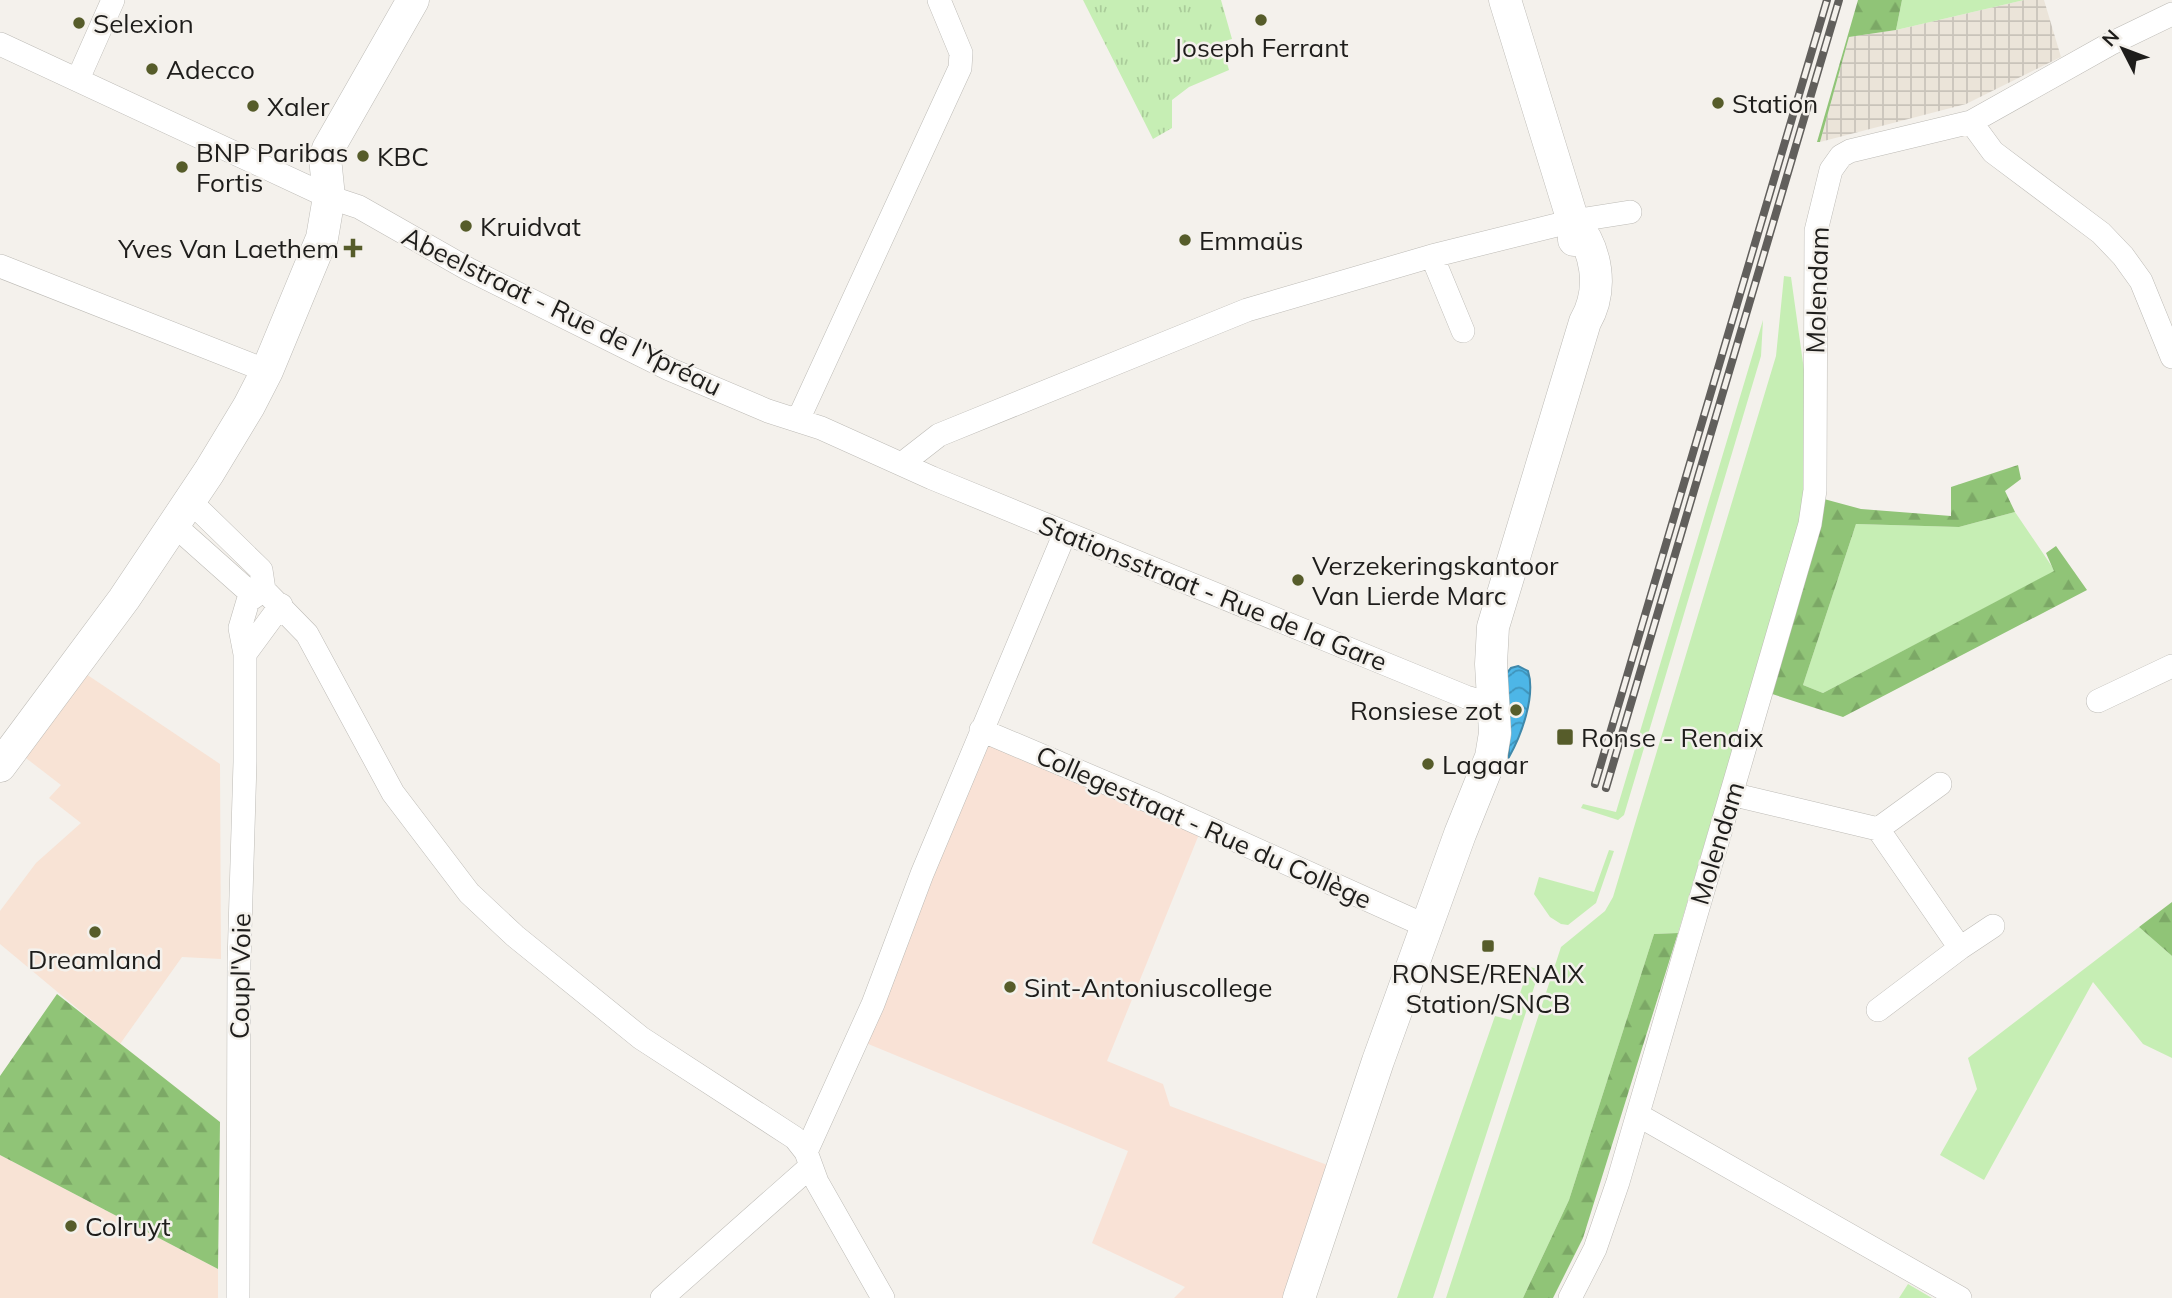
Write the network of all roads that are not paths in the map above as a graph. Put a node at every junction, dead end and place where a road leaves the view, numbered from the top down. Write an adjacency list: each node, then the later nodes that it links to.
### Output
1 (113, 0): 7 (street)
2 (413, 0): 9 (street)
3 (939, 0): 17 (street)
4 (1505, 0): 11 (street)
5 (2171, 9): 8 (street)
6 (0, 44): 7 (street, Abeelstraat - Rue de l'Ypréau)
7 (78, 79): 9 (street, Abeelstraat - Rue de l'Ypréau)
8 (1971, 122): 15 (street); 28 (street, Molendam)
9 (328, 197): 16 (street); 17 (street, Abeelstraat - Rue de l'Ypréau)
10 (1630, 212): 11 (street)
11 (1573, 221): 12 (street); 24 (street)
12 (1432, 256): 14 (street); 18 (street)
13 (0, 266): 16 (street)
14 (1463, 331)
15 (2172, 357)
16 (267, 371): 19 (street)
17 (798, 420): 18 (street, Abeelstraat - Rue de l'Ypréau)
18 (903, 464): 20 (street, Stationsstraat - Rue de la Gare)
19 (181, 512): 21 (street); 26 (street)
20 (1065, 533): 24 (street, Stationsstraat - Rue de la Gare); 25 (street)
21 (272, 598): 35 (street); 36 (street, Coupl'Voie)
22 (2172, 666): 23 (street)
23 (2098, 701)
24 (1495, 705): 30 (street)
25 (981, 730): 30 (street, Collegestraat - Rue du Collège); 35 (street)
26 (0, 766)
27 (1940, 784): 29 (street)
28 (1731, 794): 29 (street); 34 (street, Molendam)
29 (1878, 829): 32 (street)
30 (1426, 926): 39 (street)
31 (1993, 926): 32 (street)
32 (1960, 948): 33 (street)
33 (1878, 1010)
34 (1638, 1115): 40 (street, Molendam); 41 (street)
35 (808, 1159): 37 (street); 38 (street)
36 (238, 1298)
37 (662, 1298)
38 (883, 1298)
39 (1299, 1298)
40 (1570, 1298)
41 (1960, 1298)

